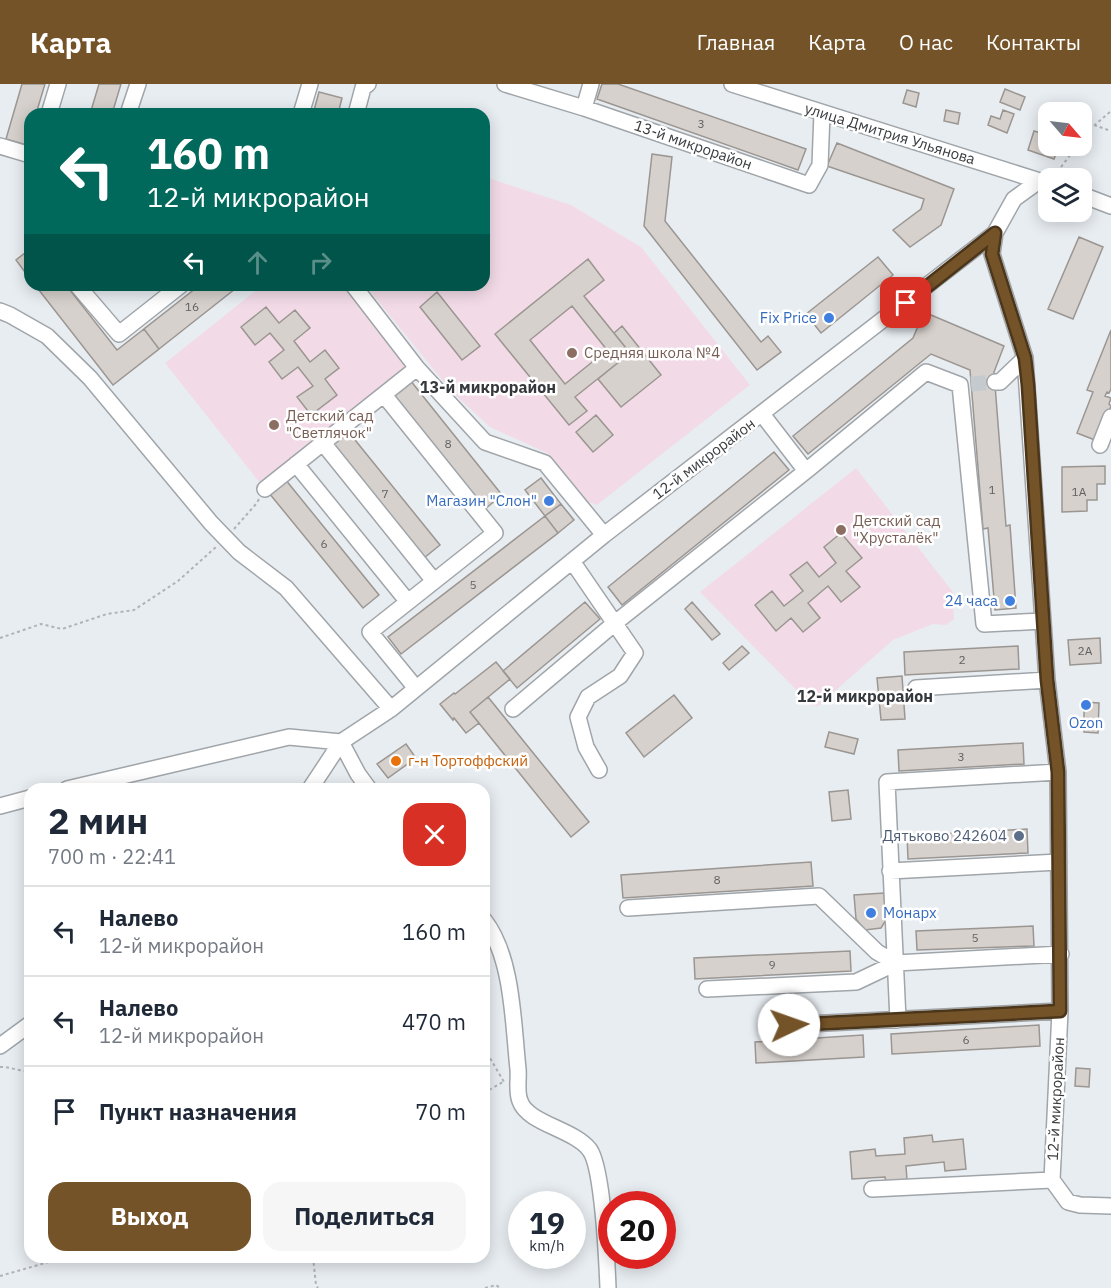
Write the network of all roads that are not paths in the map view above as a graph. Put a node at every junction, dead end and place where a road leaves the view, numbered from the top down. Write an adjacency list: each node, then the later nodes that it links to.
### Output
1 (58, 84): 8 (street)
2 (138, 84): 9 (street)
3 (309, 84): 10 (street)
4 (506, 84): 12 (street, 13-й микрорайон)
5 (591, 84): 12 (street)
6 (732, 84): 13 (street, улица Дмитрия Ульянова)
7 (360, 85): 11 (street)
8 (51, 108)
9 (130, 108)
10 (303, 108)
11 (357, 108)
12 (584, 108): 13 (street, 13-й микрорайон)
13 (822, 113): 16 (street, улица Дмитрия Ульянова)
14 (0, 146): 15 (street)
15 (24, 153)
16 (1038, 180)
17 (1038, 185): 20 (street, 12-й микрорайон)
18 (1092, 199): 19 (street)
19 (1111, 206)
20 (995, 233): 25 (street, 12-й микрорайон); 29 (street, 12-й микрорайон)
21 (82, 291): 22 (street)
22 (173, 291)
23 (358, 291): 26 (street)
24 (0, 310): 45 (street)
25 (1025, 358): 27 (street); 40 (street, 12-й микрорайон)
26 (417, 368): 28 (street); 36 (street)
27 (995, 382)
28 (384, 395): 31 (street); 38 (street)
29 (762, 414): 34 (street); 36 (street, 12-й микрорайон)
30 (1111, 417): 32 (street)
31 (323, 442): 33 (street); 38 (street)
32 (1100, 445)
33 (296, 464): 35 (street); 39 (street)
34 (806, 471): 40 (street); 41 (street)
35 (264, 489)
36 (604, 535): 37 (street, 12-й микрорайон)
37 (572, 561): 41 (street); 43 (street, 12-й микрорайон)
38 (434, 581): 39 (street)
39 (408, 602): 43 (street)
40 (1043, 621): 42 (street, 12-й микрорайон)
41 (615, 623): 46 (street); 48 (street)
42 (1047, 680): 44 (street); 49 (street, 12-й микрорайон)
43 (416, 687): 45 (street, 12-й микрорайон)
44 (916, 688)
45 (391, 709): 47 (street, 12-й микрорайон)
46 (513, 709)
47 (341, 742): 50 (street); 51 (street); 52 (street)
48 (599, 770)
49 (1058, 772): 55 (street, 12-й микрорайон); 56 (street)
50 (93, 783)
51 (314, 783)
52 (365, 783)
53 (24, 800): 54 (street)
54 (0, 806)
55 (1059, 862): 56 (street); 59 (street, 12-й микрорайон)
56 (890, 871): 60 (street)
57 (628, 908): 60 (street)
58 (490, 927): 70 (street)
59 (1060, 954): 60 (street); 62 (street, 12-й микрорайон)
60 (896, 963): 61 (street); 63 (street)
61 (707, 989)
62 (1060, 1011): 63 (street); 67 (street, 12-й микрорайон)
63 (898, 1020): 64 (street)
64 (768, 1026)
65 (24, 1028): 66 (street)
66 (0, 1046)
67 (1052, 1180): 68 (street); 69 (street)
68 (872, 1190)
69 (1111, 1206)
70 (608, 1288)

